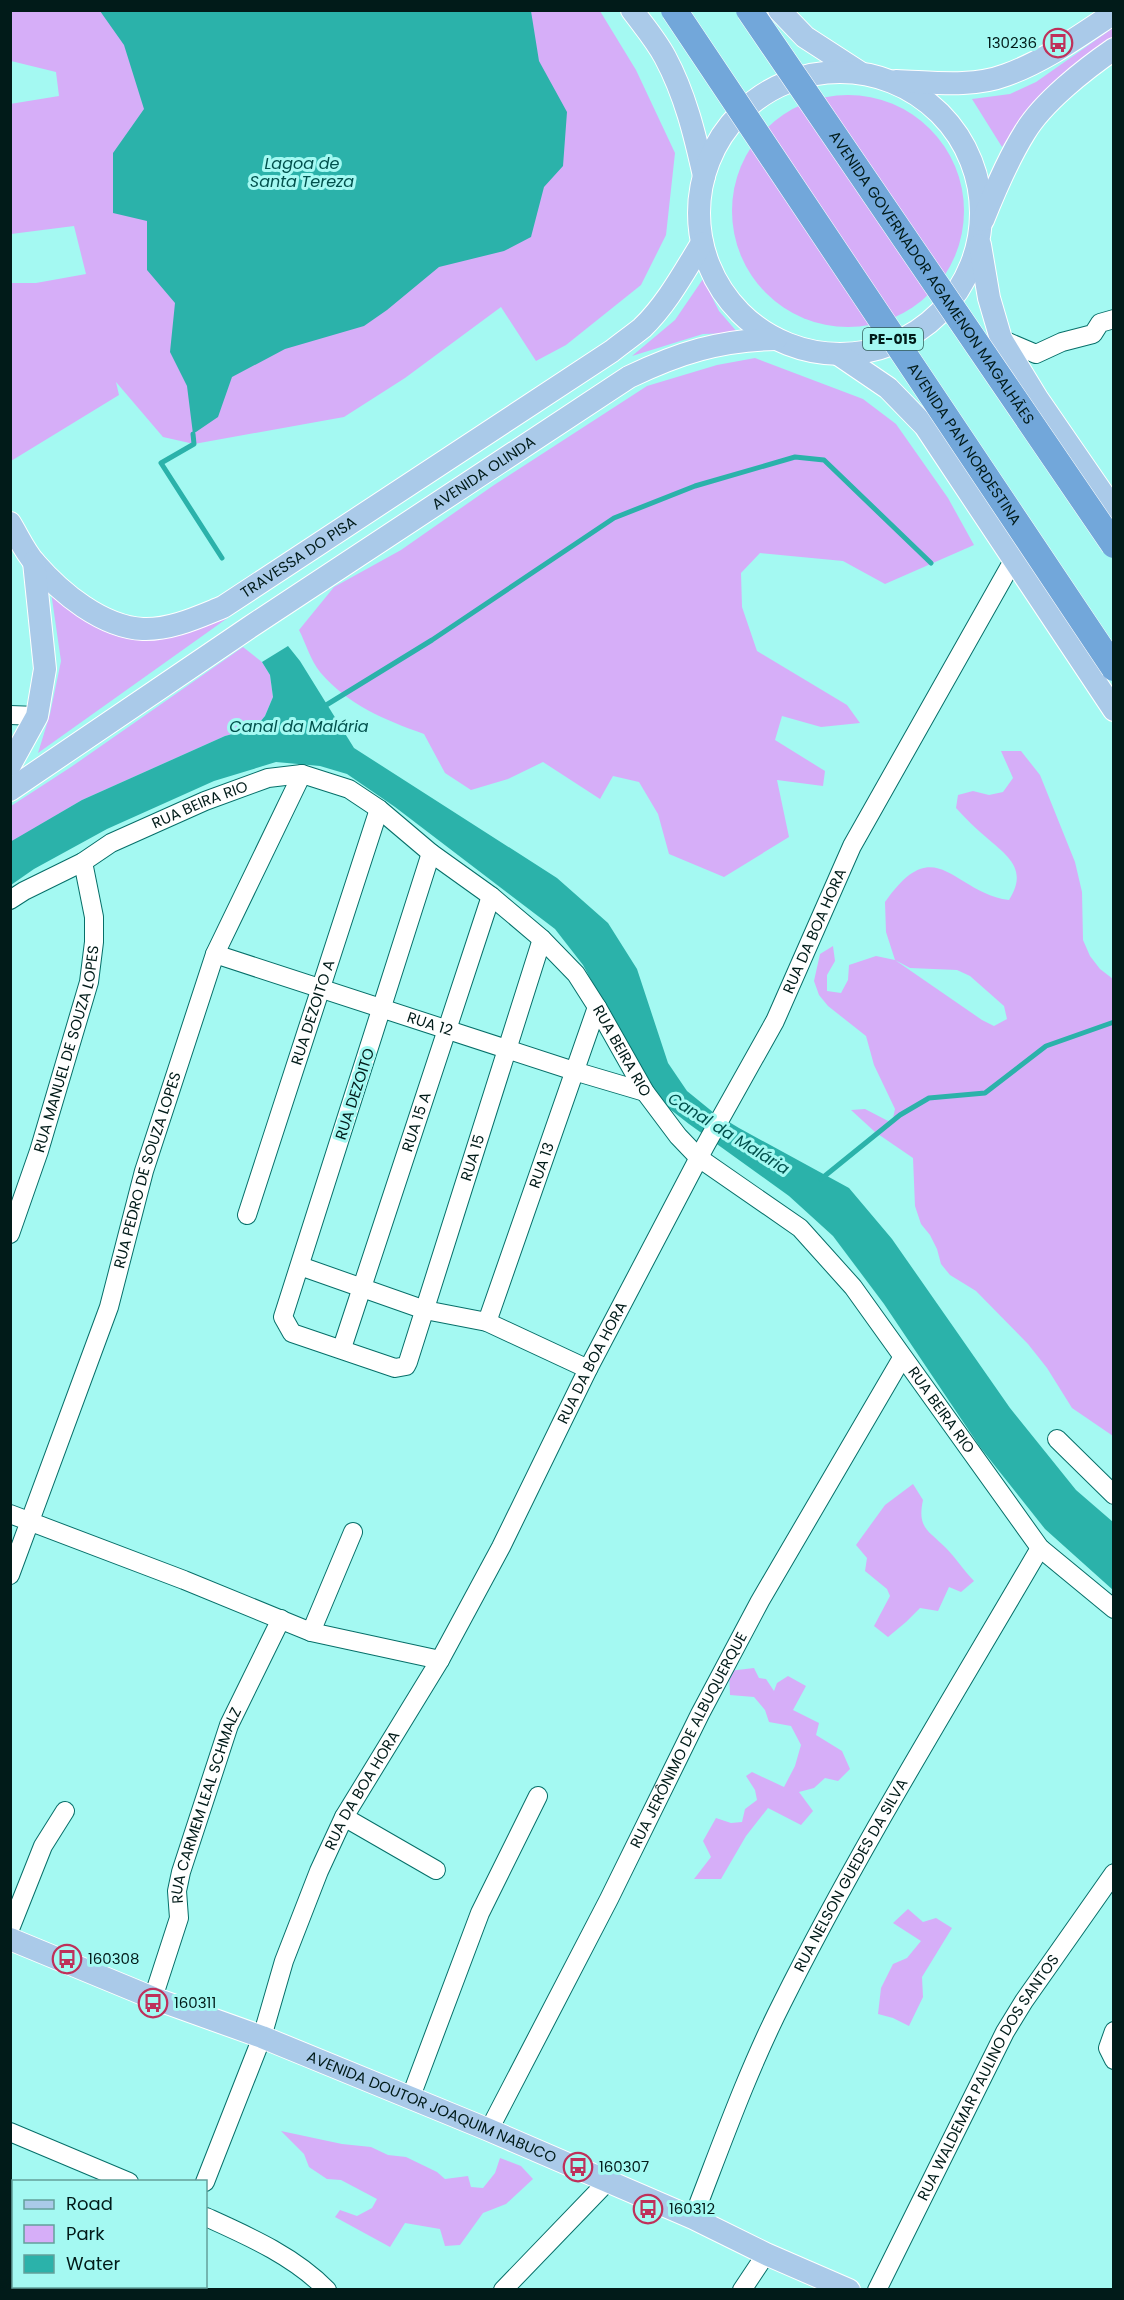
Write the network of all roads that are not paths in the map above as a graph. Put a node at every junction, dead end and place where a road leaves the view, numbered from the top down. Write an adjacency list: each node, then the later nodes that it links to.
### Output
1 (633, 10): 9 (main road)
2 (674, 10): 21 (highway, AVENIDA PAN NORDESTINA / PE-015, bridge)
3 (749, 10): 18 (highway, AVENIDA GOVERNADOR AGAMENON MAGALHÃES, bridge)
4 (779, 10): 7 (main road)
5 (1113, 13): 8 (main road)
6 (1113, 49): 10 (main road)
7 (861, 73): 8 (main road); 9 (main road)
8 (893, 81): 10 (main road)
9 (704, 176): 11 (main road)
10 (980, 232): 14 (main road); 15 (main road)
11 (702, 243): 13 (main road); 20 (main road, TRAVESSA DO PISA)
12 (1113, 319): 14 (street)
13 (776, 339): 15 (main road); 27 (main road, AVENIDA OLINDA)
14 (1001, 339): 16 (main road)
15 (838, 354): 19 (main road, AVENIDA PAN NORDESTINA)
16 (1113, 510)
17 (10, 523): 20 (main road)
18 (1113, 545)
19 (1014, 559): 22 (main road, AVENIDA PAN NORDESTINA); 42 (street, RUA DA BOA HORA)
20 (34, 562): 24 (main road)
21 (1113, 668)
22 (1113, 710)
23 (10, 715): 24 (street)
24 (37, 716): 25 (main road)
25 (10, 765)
26 (302, 774): 28 (street, RUA BEIRA RIO); 30 (street, RUA BEIRA RIO); 34 (street, RUA PEDRO DE SOUZA LOPES)
27 (10, 790)
28 (379, 809): 29 (street, RUA BEIRA RIO); 35 (street, RUA DEZOITO A)
29 (431, 853): 31 (street, RUA BEIRA RIO); 37 (street, RUA DEZOITO)
30 (83, 861): 32 (street, RUA BEIRA RIO); 44 (street, RUA MANUEL DE SOUZA LOPES)
31 (491, 896): 33 (street, RUA BEIRA RIO); 38 (street, RUA 15 A)
32 (10, 900)
33 (542, 939): 36 (street, RUA BEIRA RIO); 39 (street, RUA 15)
34 (215, 954): 35 (street, RUA 12); 55 (street, RUA PEDRO DE SOUZA LOPES)
35 (319, 988): 37 (street, RUA 12); 43 (street, RUA DEZOITO A)
36 (597, 1006): 40 (street, RUA 13); 41 (street, RUA BEIRA RIO)
37 (381, 1008): 38 (street, RUA 12); 45 (street, RUA DEZOITO)
38 (447, 1030): 39 (street, RUA 12); 46 (street, RUA 15 A)
39 (507, 1050): 40 (street, RUA 12); 47 (street, RUA 15)
40 (574, 1071): 41 (street, RUA 12); 48 (street, RUA 13)
41 (645, 1092): 42 (street, RUA BEIRA RIO)
42 (702, 1152): 50 (street, RUA BEIRA RIO); 51 (street, RUA DA BOA HORA)
43 (247, 1215)
44 (10, 1234)
45 (300, 1266): 46 (street); 49 (street, RUA DEZOITO)
46 (362, 1288): 47 (street); 49 (street, RUA 15 A)
47 (425, 1310): 48 (street); 49 (street, RUA 15)
48 (487, 1322): 51 (street)
49 (342, 1348)
50 (902, 1358): 57 (street, RUA BEIRA RIO); 75 (street, RUA JERÔNIMO DE ALBUQUERQUE)
51 (588, 1369): 62 (street, RUA DA BOA HORA)
52 (1057, 1439): 53 (street)
53 (1113, 1495)
54 (10, 1514): 55 (street)
55 (30, 1521): 58 (street, RUA PEDRO DE SOUZA LOPES); 60 (street)
56 (353, 1532): 61 (street)
57 (1040, 1548): 59 (street, RUA BEIRA RIO); 81 (street, RUA NELSON GUEDES DA SILVA)
58 (10, 1575)
59 (1113, 1609)
60 (281, 1619): 61 (street); 70 (street, RUA CARMEM LEAL SCHMALZ)
61 (311, 1632): 62 (street)
62 (440, 1660): 65 (street, RUA DA BOA HORA)
63 (538, 1796): 74 (street)
64 (65, 1811): 68 (street)
65 (344, 1817): 66 (street); 72 (street, RUA DA BOA HORA)
66 (436, 1870)
67 (1113, 1874): 87 (street, RUA WALDEMAR PAULINO DOS SANTOS)
68 (10, 1929)
69 (10, 1939): 70 (main road, AVENIDA DOUTOR JOAQUIM NABUCO)
70 (153, 1998): 72 (main road, AVENIDA DOUTOR JOAQUIM NABUCO)
71 (1113, 2031): 73 (street)
72 (262, 2037): 74 (main road, AVENIDA DOUTOR JOAQUIM NABUCO); 78 (street, RUA DA BOA HORA)
73 (1113, 2060)
74 (410, 2099): 75 (main road, AVENIDA DOUTOR JOAQUIM NABUCO)
75 (489, 2130): 79 (main road, AVENIDA DOUTOR JOAQUIM NABUCO)
76 (10, 2132): 77 (street)
77 (127, 2180)
78 (205, 2180)
79 (608, 2181): 81 (main road, AVENIDA DOUTOR JOAQUIM NABUCO); 84 (street)
80 (207, 2217): 83 (street)
81 (693, 2218): 82 (main road, AVENIDA DOUTOR JOAQUIM NABUCO)
82 (766, 2254): 85 (street); 86 (main road, AVENIDA DOUTOR JOAQUIM NABUCO)
83 (327, 2289)
84 (503, 2289)
85 (741, 2289)
86 (849, 2289)
87 (877, 2289)

